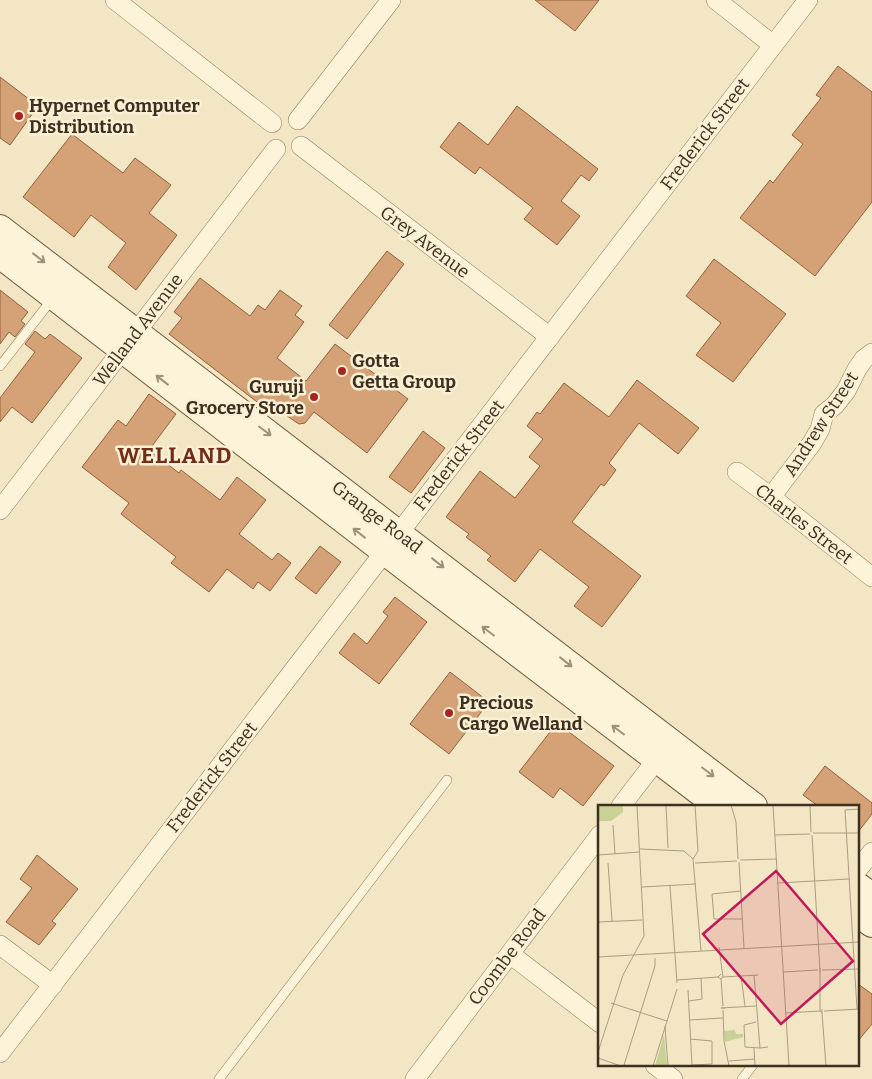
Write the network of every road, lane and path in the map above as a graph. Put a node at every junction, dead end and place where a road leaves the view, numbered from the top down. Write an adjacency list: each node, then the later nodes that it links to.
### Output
1 (114, 0): 7 (street)
2 (391, 0): 6 (street)
3 (716, 0): 5 (street)
4 (808, 0): 5 (street, Frederick Street)
5 (773, 46): 13 (street, Frederick Street)
6 (298, 120): 7 (street); 8 (street)
7 (272, 123): 9 (street)
8 (301, 146): 9 (street); 13 (street, Grey Avenue)
9 (276, 149): 14 (street, Welland Avenue)
10 (0, 228): 14 (main road, Grange Road, one-way to 14)
11 (0, 255): 12 (main road, Grange Road)
12 (54, 296): 14 (main road, Grange Road); 16 (lane)
13 (550, 337): 20 (street, Frederick Street)
14 (129, 341): 19 (street, Welland Avenue); 20 (main road, Grange Road)
15 (872, 353): 18 (street, Andrew Street)
16 (0, 366)
17 (736, 472): 18 (street, Charles Street)
18 (771, 497): 21 (street, Charles Street)
19 (0, 510)
20 (392, 543): 22 (main road, Grange Road); 34 (street, Frederick Street)
21 (869, 569)
22 (663, 751): 24 (street); 25 (main road, Grange Road); 26 (main road, Grange Road, one-way to 26)
23 (447, 780): 39 (lane)
24 (622, 805)
25 (717, 805)
26 (752, 805)
27 (598, 838): 33 (street, Coombe Road)
28 (872, 852): 29 (street)
29 (860, 867)
30 (860, 895): 31 (main road)
31 (865, 916)
32 (0, 945): 34 (street)
33 (510, 954): 35 (street); 40 (street, Coombe Road)
34 (53, 985): 36 (street, Frederick Street)
35 (598, 1021)
36 (0, 1053)
37 (656, 1066): 41 (street)
38 (752, 1066): 42 (lane)
39 (219, 1079)
40 (415, 1079)
41 (673, 1079)
42 (742, 1079)

